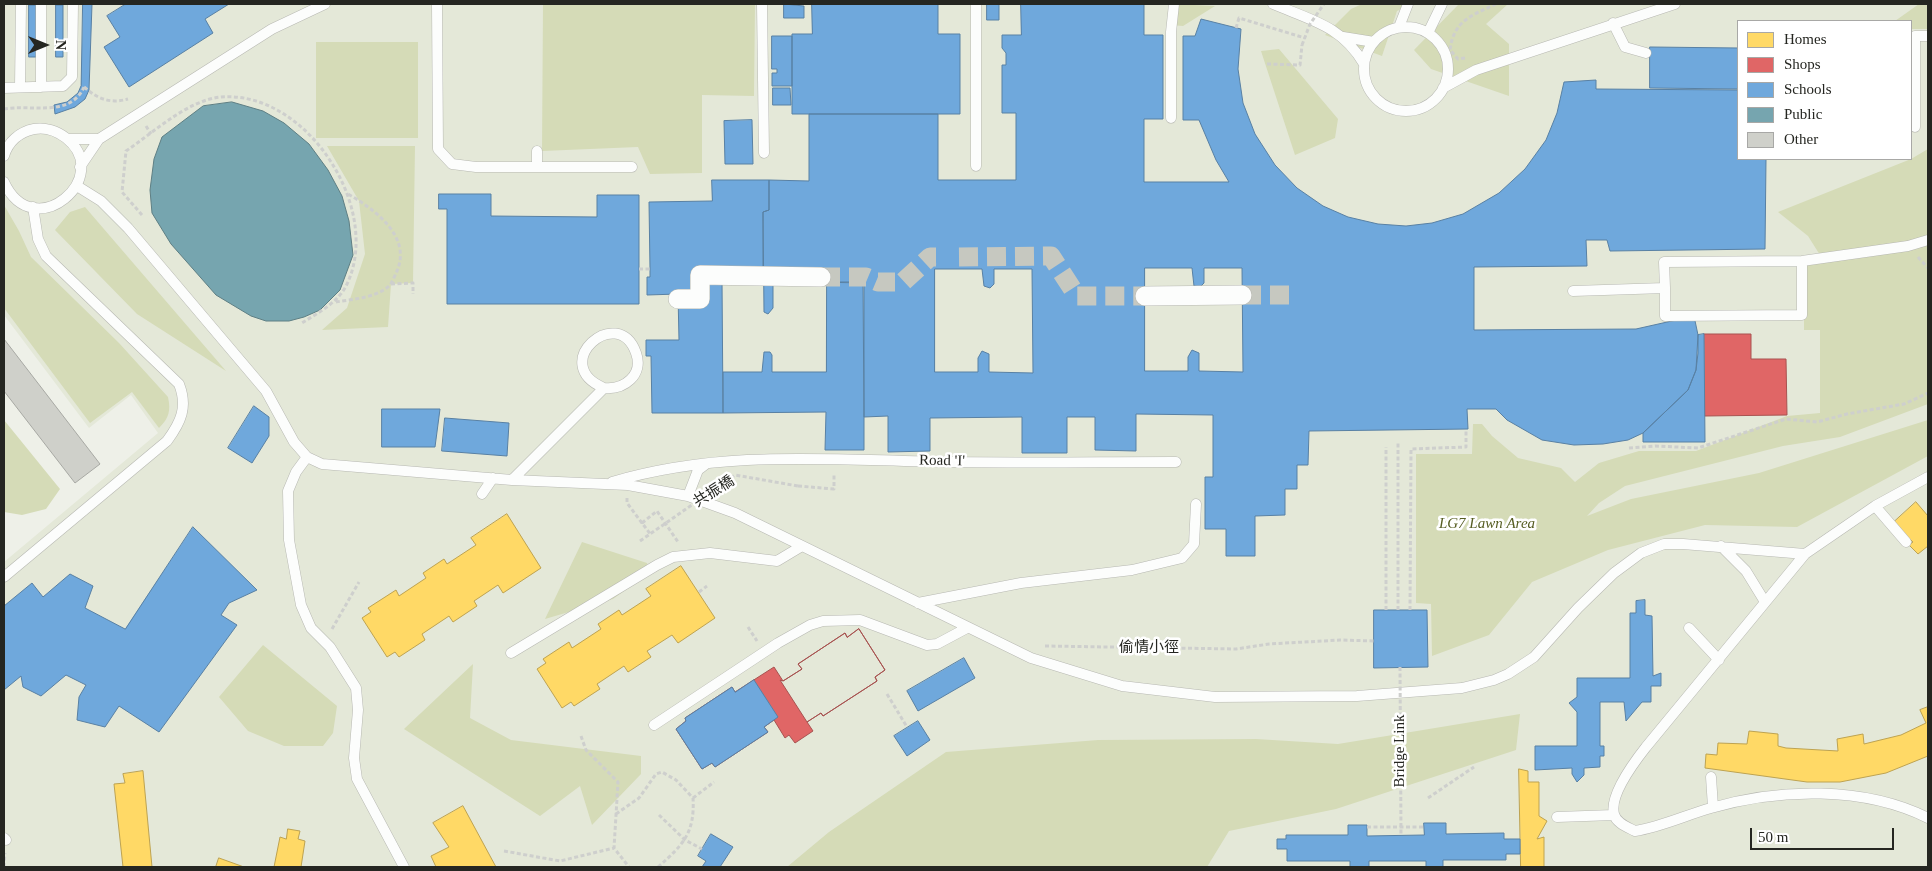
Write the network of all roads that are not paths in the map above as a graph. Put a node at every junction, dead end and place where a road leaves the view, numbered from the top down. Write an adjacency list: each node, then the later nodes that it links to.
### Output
1 (21, 4): 23 (lane)
2 (41, 4): 24 (lane)
3 (73, 4): 24 (lane)
4 (325, 4): 32 (lane)
5 (437, 4): 36 (lane)
6 (762, 4): 34 (lane)
7 (976, 4): 37 (lane)
8 (1174, 4): 27 (lane)
9 (1273, 4): 17 (lane)
10 (1408, 4): 14 (lane)
11 (1442, 4): 15 (lane)
12 (1675, 4): 13 (lane)
13 (1613, 22): 19 (lane); 22 (lane)
14 (1399, 27): 15 (lane); 18 (lane)
15 (1428, 33): 21 (lane)
16 (1928, 36): 28 (lane)
17 (1342, 37): 18 (lane); 20 (lane)
18 (1374, 42): 20 (lane)
19 (1646, 53)
20 (1364, 64): 26 (lane)
21 (1448, 65): 22 (lane); 26 (lane)
22 (1471, 72): 26 (lane)
23 (20, 87): 24 (lane); 25 (lane)
24 (40, 87)
25 (4, 88)
26 (1444, 88)
27 (1171, 118)
28 (1915, 127)
29 (21, 134): 30 (lane); 31 (lane); 35 (lane)
30 (4, 136)
31 (68, 139): 32 (lane); 38 (lane)
32 (99, 139): 38 (lane)
33 (537, 151): 36 (lane)
34 (764, 153)
35 (4, 156)
36 (537, 166): 39 (lane)
37 (976, 166)
38 (80, 167): 41 (lane)
39 (632, 167)
40 (4, 183): 42 (lane)
41 (77, 186): 42 (lane); 52 (lane)
42 (33, 207): 67 (lane)
43 (1928, 240): 44 (lane)
44 (1802, 260): 46 (lane); 46 (lane)
45 (821, 277): 50 (street)
46 (1664, 288): 47 (lane)
47 (1573, 291)
48 (1242, 295): 49 (street)
49 (1145, 296)
50 (678, 299)
51 (604, 388): 51 (lane); 57 (lane)
52 (307, 457): 56 (lane); 80 (lane)
53 (1176, 462): 54 (lane, Road 'I')
54 (707, 463): 58 (lane, Road 'I'); 60 (lane)
55 (1928, 477): 62 (lane)
56 (492, 478): 57 (lane); 59 (lane)
57 (512, 480): 58 (lane)
58 (606, 483): 60 (lane)
59 (482, 494)
60 (688, 496): 64 (lane)
61 (1196, 504): 69 (lane)
62 (1875, 506): 63 (lane); 66 (lane)
63 (1906, 542)
64 (802, 546): 69 (lane); 72 (lane)
65 (1721, 546): 66 (lane); 68 (lane); 70 (lane)
66 (1805, 554): 68 (lane)
67 (4, 577)
68 (1765, 602): 73 (lane)
69 (918, 603): 70 (lane)
70 (967, 628): 74 (lane)
71 (1690, 628): 73 (lane)
72 (511, 653)
73 (1718, 660): 77 (lane)
74 (654, 725)
75 (1711, 777): 76 (lane)
76 (1713, 807): 77 (lane); 79 (lane)
77 (1614, 815): 78 (lane)
78 (1557, 816)
79 (1928, 818)
80 (404, 867)

